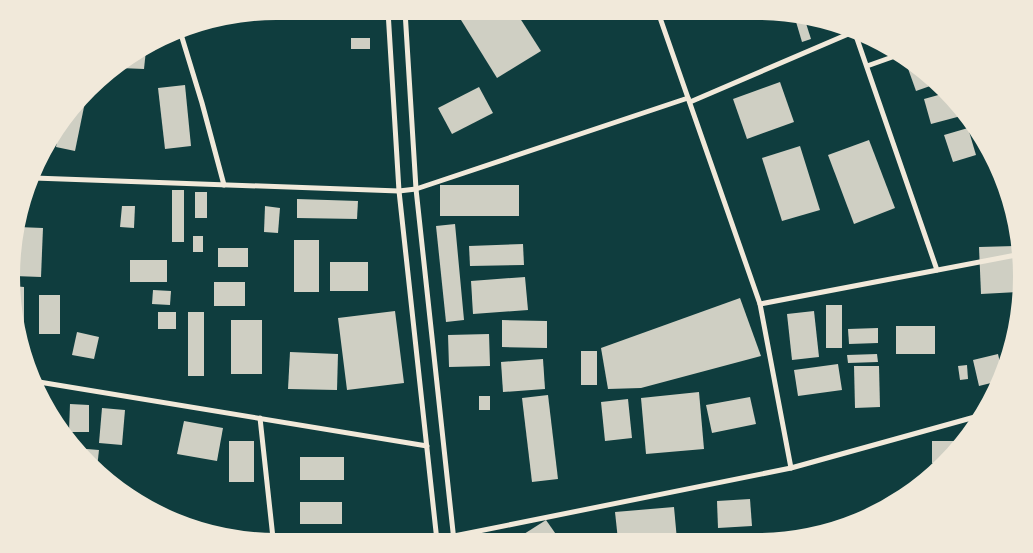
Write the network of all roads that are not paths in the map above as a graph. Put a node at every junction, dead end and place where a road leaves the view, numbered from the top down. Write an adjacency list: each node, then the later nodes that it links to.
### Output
1 (389, 20): 13 (street)
2 (406, 20): 12 (street)
3 (661, 20): 9 (street)
4 (844, 36): 9 (street)
5 (182, 38): 11 (street)
6 (857, 41): 8 (street)
7 (891, 58): 8 (street)
8 (867, 66): 15 (street)
9 (689, 100): 12 (street); 16 (street)
10 (40, 178): 11 (street)
11 (224, 185): 13 (street)
12 (416, 190): 13 (street); 24 (street)
13 (399, 191): 20 (street)
14 (1012, 257): 15 (street)
15 (937, 270): 16 (street)
16 (760, 304): 21 (street)
17 (43, 383): 18 (street)
18 (260, 418): 20 (street); 22 (street)
19 (971, 418): 21 (street)
20 (427, 446): 23 (street)
21 (791, 468): 25 (street)
22 (272, 533)
23 (436, 533)
24 (453, 533)
25 (482, 533)

